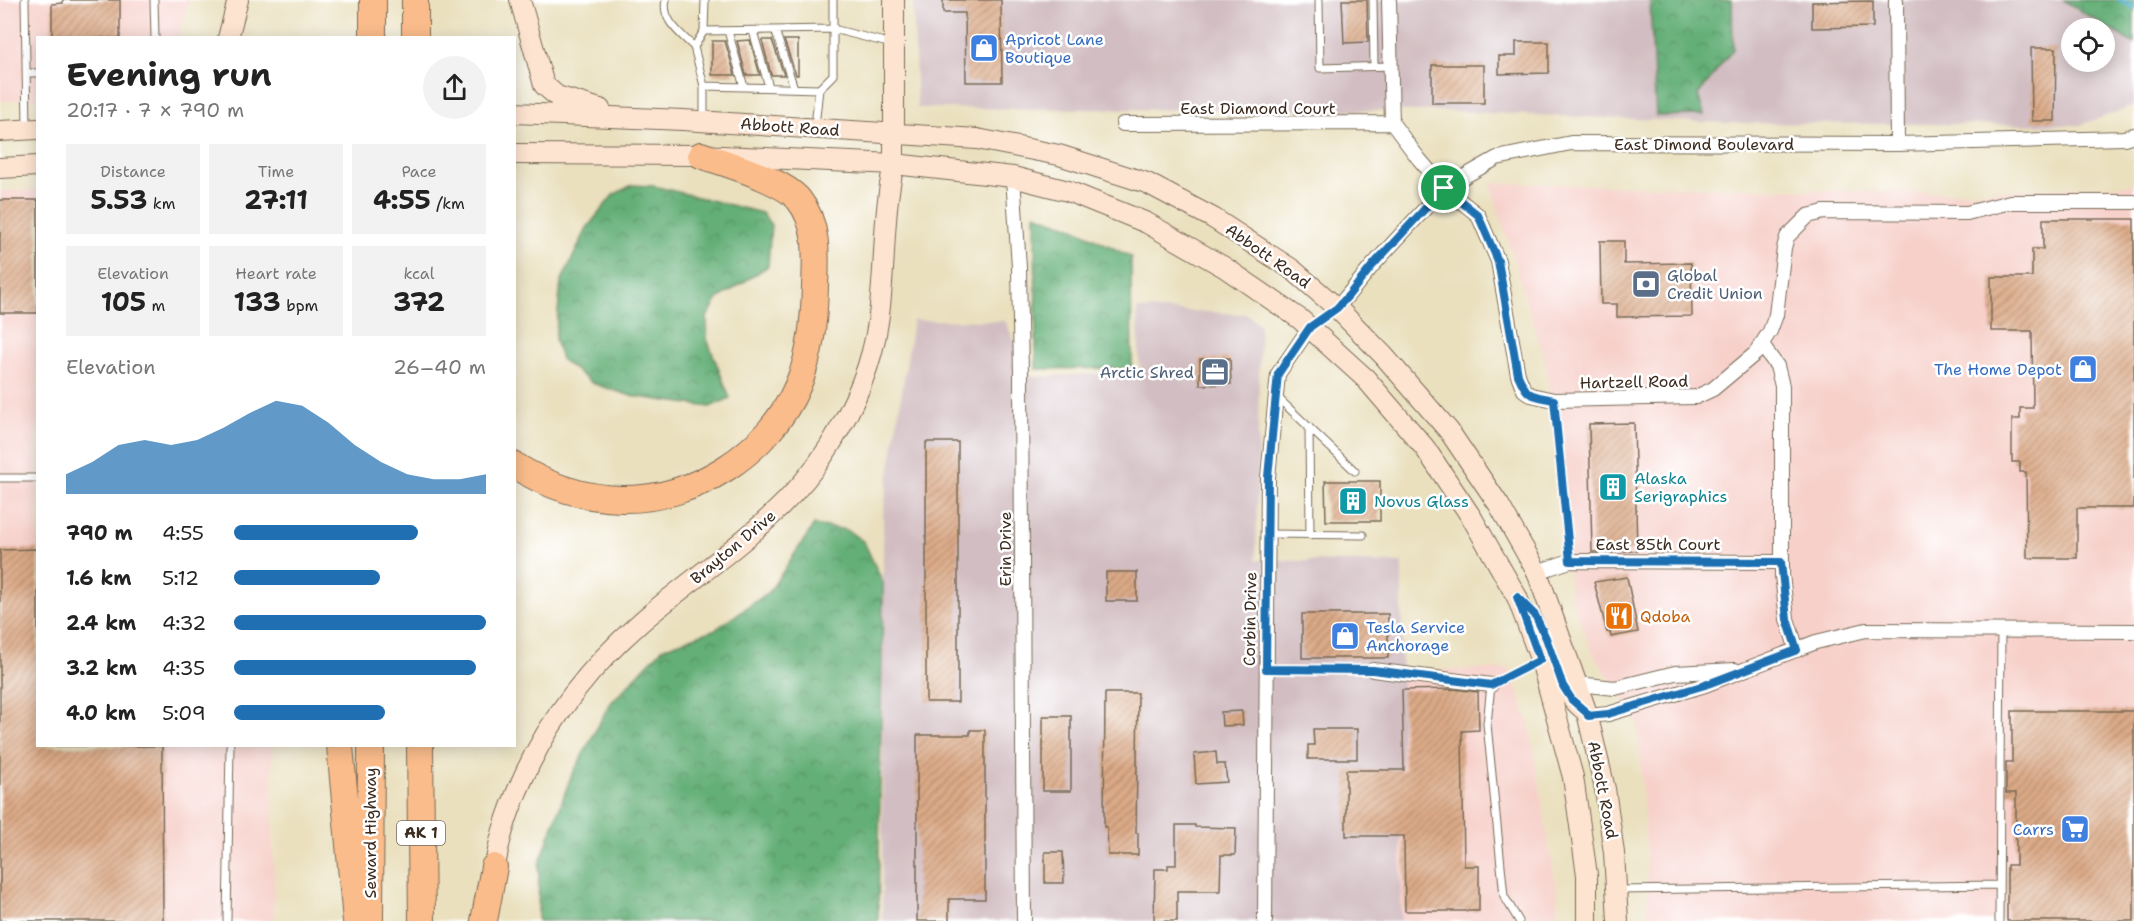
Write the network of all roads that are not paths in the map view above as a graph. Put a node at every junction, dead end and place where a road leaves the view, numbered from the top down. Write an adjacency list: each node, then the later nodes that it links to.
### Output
1 (25, 0): 28 (lane)
2 (154, 0): 20 (lane)
3 (238, 0): 21 (main road)
4 (373, 0): 22 (highway)
5 (415, 0): 23 (highway)
6 (520, 0): 36 (main road)
7 (666, 0): 25 (lane)
8 (705, 0): 17 (lane)
9 (832, 0): 16 (lane)
10 (894, 0): 24 (main road, Brayton Drive)
11 (1319, 0): 26 (lane)
12 (1373, 0): 26 (lane)
13 (1389, 0): 27 (street)
14 (1896, 0): 45 (street)
15 (774, 30): 16 (lane); 19 (lane); 33 (lane)
16 (833, 30): 24 (lane); 34 (lane)
17 (704, 31): 18 (lane); 25 (lane)
18 (728, 31): 19 (lane); 31 (lane)
19 (753, 31): 32 (lane)
20 (155, 36)
21 (229, 36)
22 (373, 36)
23 (415, 36)
24 (894, 45): 43 (main road, Brayton Drive)
25 (694, 47): 30 (lane)
26 (1374, 66): 27 (lane)
27 (1391, 66): 38 (street)
28 (26, 73): 29 (lane); 41 (lane)
29 (36, 73)
30 (704, 86): 31 (lane); 37 (lane)
31 (744, 87): 32 (lane)
32 (769, 87): 33 (lane)
33 (794, 88): 34 (lane)
34 (819, 88): 40 (lane)
35 (516, 112): 36 (main road, Abbott Road)
36 (631, 118): 37 (main road, Abbott Road)
37 (704, 121): 40 (main road, Abbott Road)
38 (1392, 123): 39 (street, East Diamond Court); 52 (street, Hartzell Road)
39 (1123, 124)
40 (815, 128): 43 (main road, Abbott Road)
41 (32, 129): 42 (main road)
42 (0, 131)
43 (893, 133): 48 (main road, Brayton Drive); 54 (main road, Abbott Road)
44 (2134, 135): 45 (street, East Dimond Boulevard)
45 (1897, 144): 52 (street, East Dimond Boulevard)
46 (516, 154): 47 (main road, Abbott Road)
47 (702, 155): 48 (main road, Abbott Road); 60 (highway)
48 (894, 164): 51 (main road, Abbott Road); 85 (main road, Brayton Drive)
49 (36, 166): 50 (main road)
50 (0, 168)
51 (1013, 177): 55 (main road, Abbott Road); 94 (street, Erin Drive)
52 (1444, 188): 54 (street, East Dimond Boulevard); 58 (street, Hartzell Road)
53 (2134, 202): 56 (street, Hartzell Road)
54 (1337, 308): 55 (main road); 69 (main road, Abbott Road)
55 (1310, 327): 57 (street, Corbin Drive); 70 (main road, Abbott Road)
56 (1761, 344): 58 (street, Hartzell Road); 68 (street)
57 (1276, 396): 59 (lane); 64 (street, Corbin Drive)
58 (1554, 400): 67 (lane)
59 (1309, 427): 61 (lane); 65 (lane)
60 (516, 466)
61 (1355, 471)
62 (0, 478): 63 (lane)
63 (36, 478)
64 (1267, 534): 65 (lane); 75 (street, Corbin Drive)
65 (1310, 534): 66 (lane)
66 (1363, 534)
67 (1570, 561): 68 (street, East 85th Court); 69 (street, East 85th Court)
68 (1781, 562): 73 (street)
69 (1537, 572): 78 (main road, Abbott Road)
70 (1517, 597): 74 (main road, Abbott Road); 80 (main road)
71 (2001, 630): 72 (street); 73 (street); 86 (lane)
72 (2134, 631)
73 (1797, 650): 76 (street)
74 (1540, 660): 79 (lane); 97 (main road, Abbott Road)
75 (1266, 669): 77 (lane); 95 (street, Corbin Drive)
76 (1746, 669): 78 (street); 80 (street)
77 (1373, 670): 79 (street)
78 (1578, 684): 80 (main road, Abbott Road)
79 (1491, 685): 96 (lane)
80 (1588, 714): 87 (main road, Abbott Road)
81 (230, 747): 88 (lane)
82 (340, 747): 89 (highway)
83 (371, 747): 90 (highway, Seward Highway)
84 (420, 747): 91 (highway, AK 1)
85 (494, 867): 92 (highway); 93 (main road, Brayton Drive)
86 (1999, 885): 87 (lane); 99 (lane)
87 (1618, 890): 98 (main road, Abbott Road)
88 (227, 921)
89 (356, 921)
90 (370, 921)
91 (422, 921)
92 (484, 921)
93 (491, 921)
94 (1024, 921)
95 (1265, 921)
96 (1519, 921)
97 (1587, 921)
98 (1618, 921)
99 (1999, 921)

